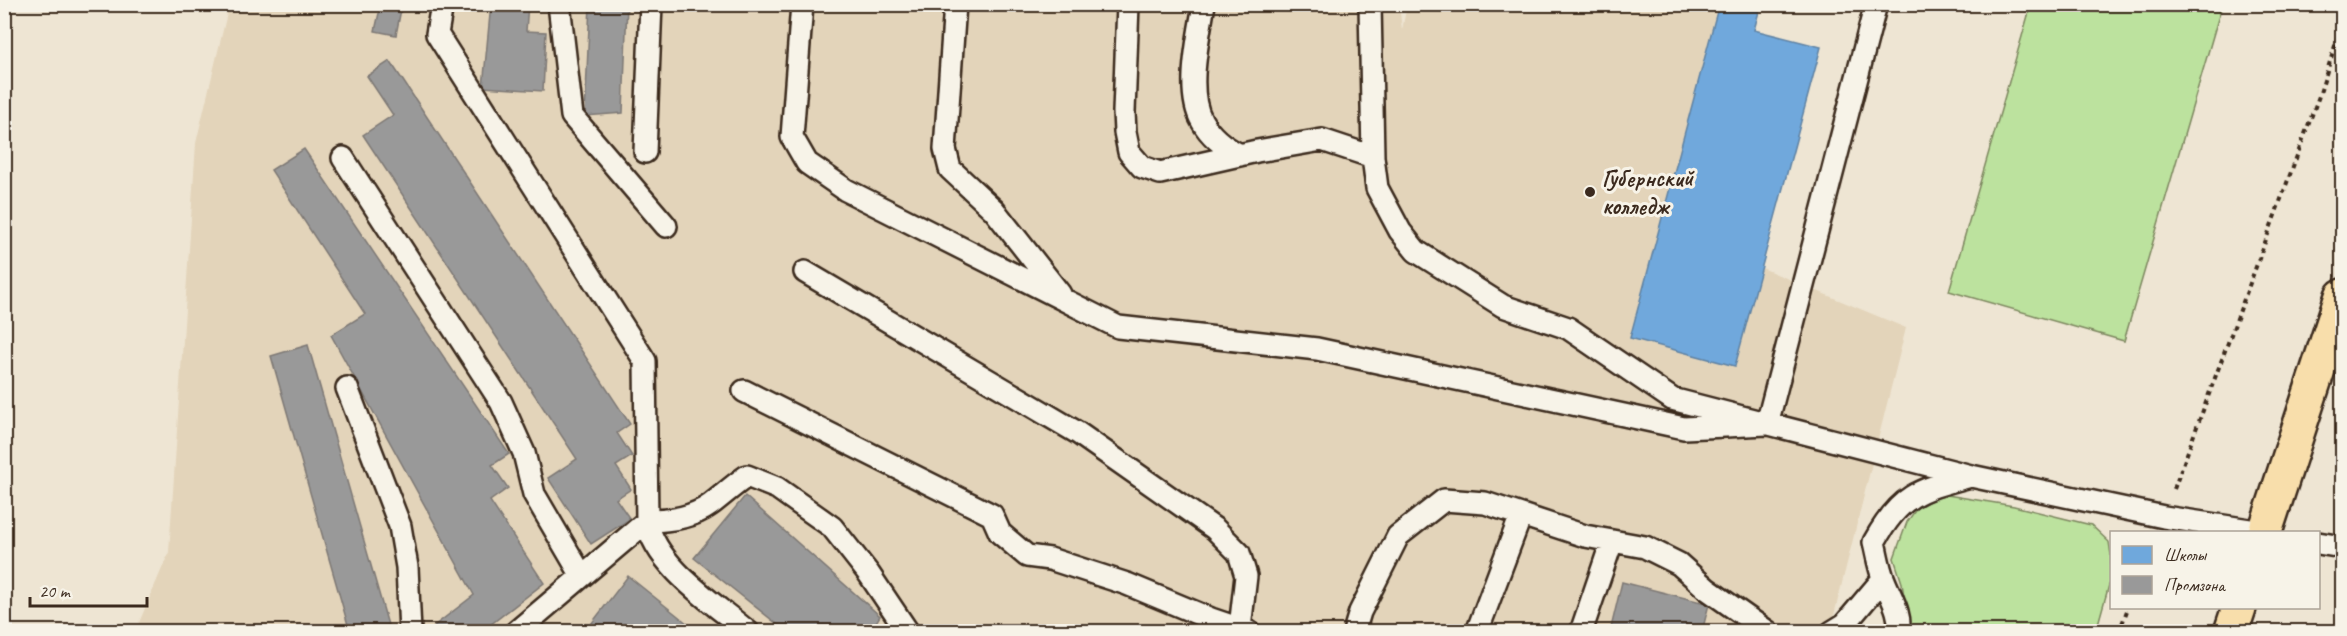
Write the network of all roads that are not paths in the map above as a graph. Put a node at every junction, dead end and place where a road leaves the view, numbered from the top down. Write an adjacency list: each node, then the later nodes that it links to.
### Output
1 (442, 4): 23 (lane)
2 (559, 4): 14 (lane)
3 (651, 4): 10 (lane)
4 (802, 4): 17 (lane)
5 (955, 4): 17 (lane)
6 (1128, 4): 11 (lane)
7 (1203, 4): 11 (lane)
8 (1370, 4): 12 (lane)
9 (1876, 4): 20 (lane)
10 (645, 152)
11 (1240, 155): 12 (lane)
12 (1373, 157): 20 (lane)
13 (343, 158): 29 (lane)
14 (666, 226)
15 (805, 272): 33 (lane)
16 (2343, 296): 25 (main road)
17 (1065, 300): 20 (lane)
18 (347, 387): 34 (lane)
19 (744, 391): 33 (lane)
20 (1767, 424): 21 (lane)
21 (1971, 476): 24 (lane); 30 (lane)
22 (1521, 515): 26 (lane); 37 (lane); 38 (lane)
23 (647, 522): 29 (lane); 35 (lane); 36 (lane)
24 (2257, 531)
25 (2264, 531)
26 (1612, 541): 39 (lane); 40 (lane)
27 (2320, 543): 28 (lane)
28 (2343, 547)
29 (582, 576): 32 (lane)
30 (1883, 579): 41 (lane); 42 (lane)
31 (2239, 609): 43 (main road)
32 (530, 628)
33 (1245, 630)
34 (411, 632)
35 (748, 632)
36 (908, 632)
37 (1353, 632)
38 (1478, 632)
39 (1581, 632)
40 (1768, 632)
41 (1832, 632)
42 (1899, 632)
43 (2231, 632)

